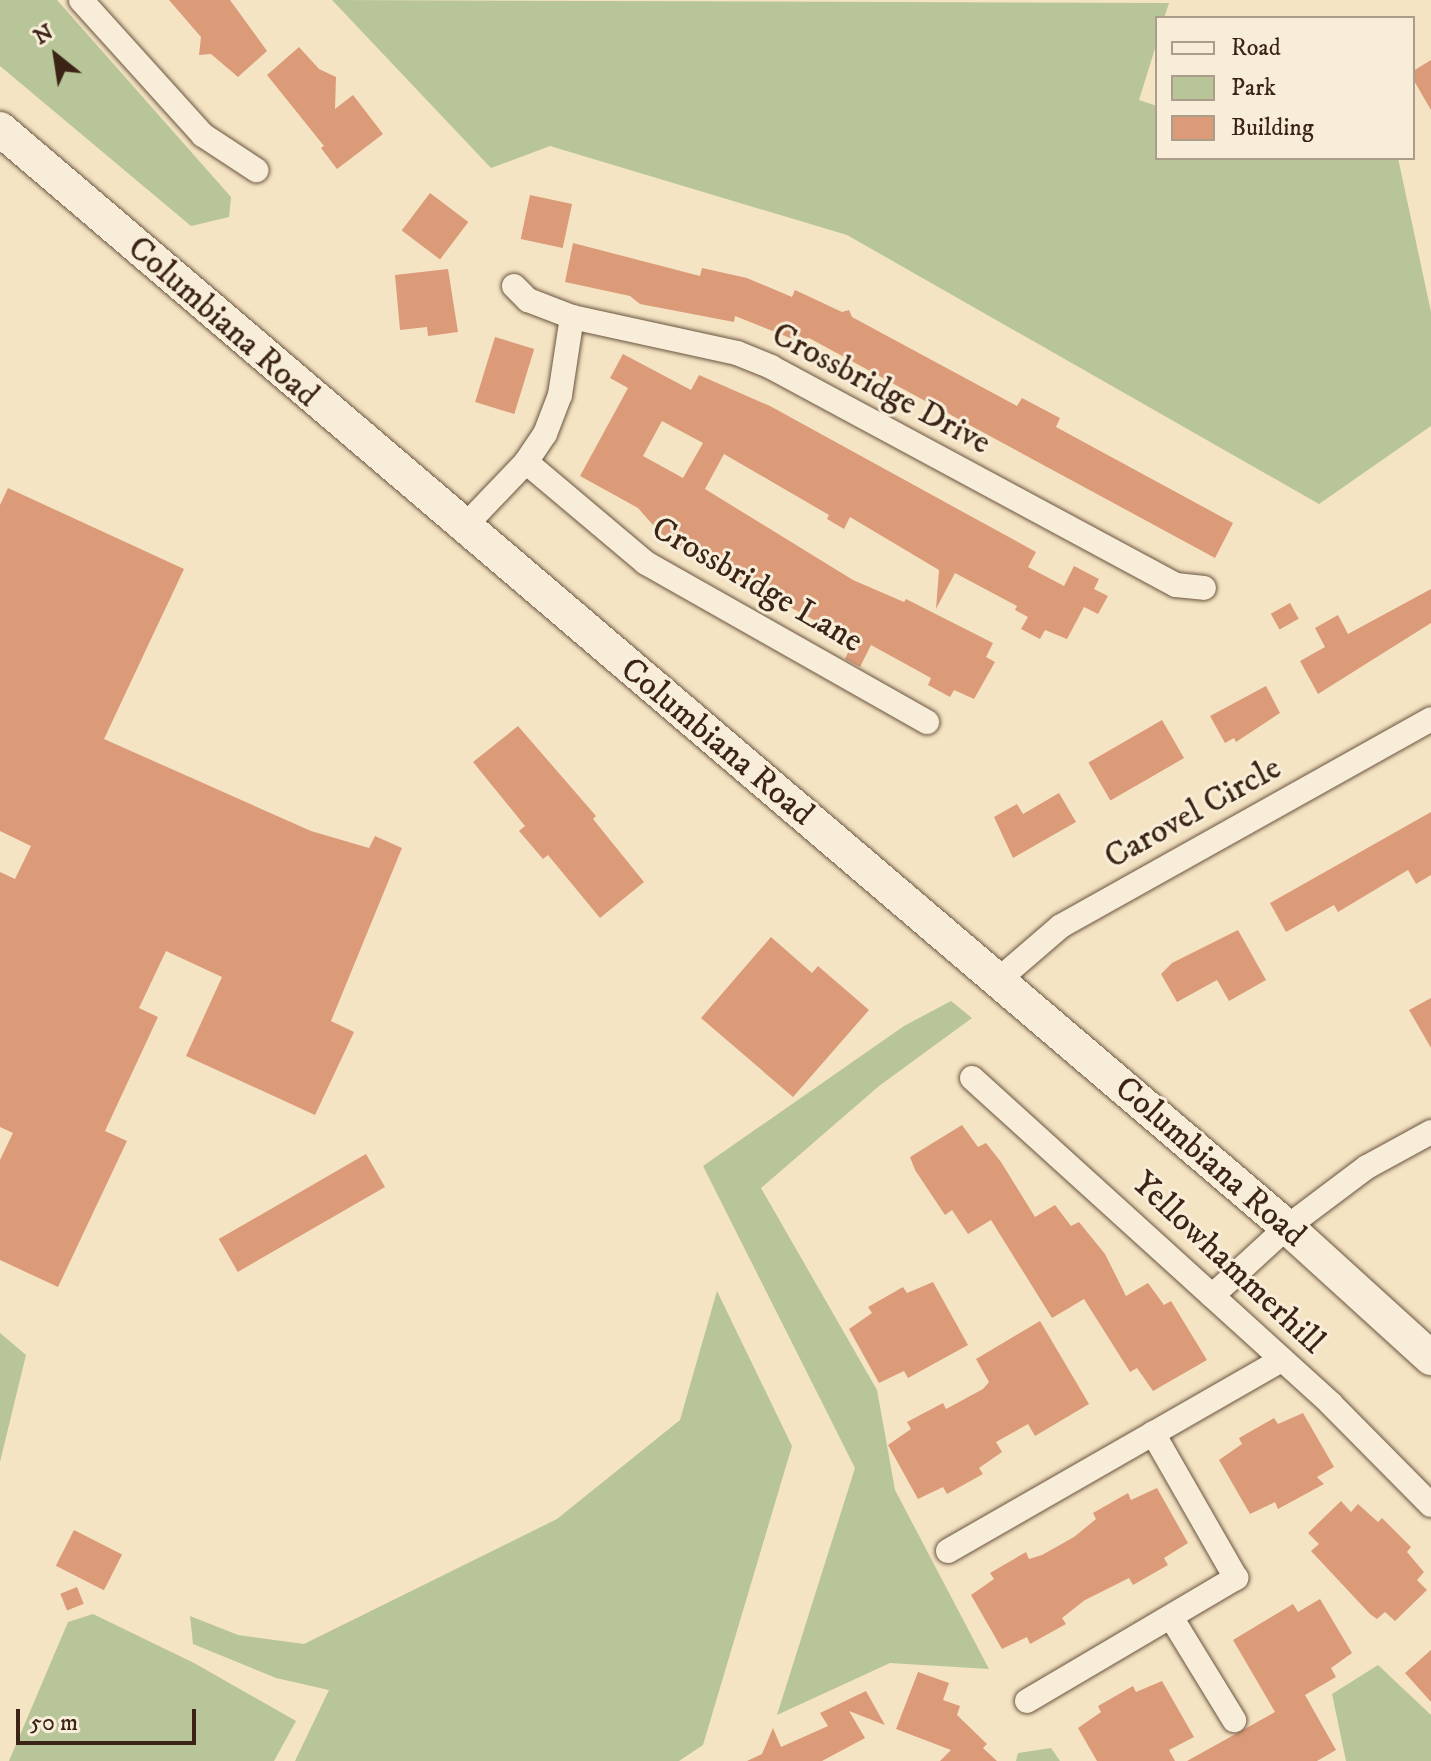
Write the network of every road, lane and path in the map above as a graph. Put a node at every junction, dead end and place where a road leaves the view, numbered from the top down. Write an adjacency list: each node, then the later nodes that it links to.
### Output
1 (81, 0): 3 (street)
2 (0, 129): 7 (main road, Columbiana Road)
3 (256, 170)
4 (514, 286): 5 (street, Crossbridge Drive)
5 (572, 317): 6 (street); 8 (street, Crossbridge Drive)
6 (526, 462): 7 (street); 10 (street, Crossbridge Lane)
7 (463, 528): 11 (main road, Columbiana Road)
8 (1204, 588)
9 (1431, 719): 11 (street, Carovel Circle)
10 (927, 722)
11 (997, 981): 14 (main road, Columbiana Road)
12 (972, 1078): 15 (street, Yellowhammerhill)
13 (1431, 1132): 14 (street)
14 (1287, 1227): 15 (street); 16 (main road, Columbiana Road)
15 (1212, 1296): 17 (street, Yellowhammerhill)
16 (1431, 1358)
17 (1282, 1360): 18 (street); 19 (street, Yellowhammerhill)
18 (1153, 1433): 20 (street); 21 (street)
19 (1431, 1505)
20 (948, 1551)
21 (1171, 1617): 22 (street); 23 (street)
22 (1027, 1701)
23 (1234, 1720)

